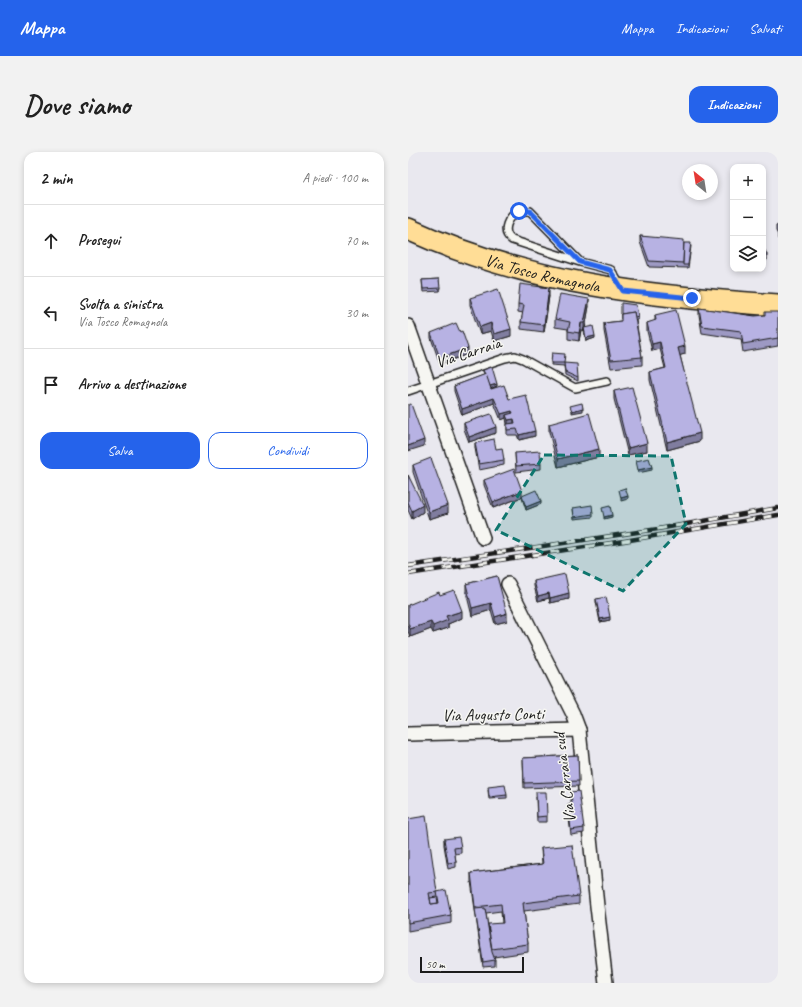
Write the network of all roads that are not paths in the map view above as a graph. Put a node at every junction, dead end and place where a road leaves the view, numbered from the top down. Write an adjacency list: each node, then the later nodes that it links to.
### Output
1 (408, 229): 3 (main road, Via Tosco Romagnola)
2 (580, 262): 2 (lane); 3 (lane)
3 (623, 291): 4 (main road, Via Tosco Romagnola)
4 (778, 305)
5 (408, 326): 7 (street, Via Carraia)
6 (607, 381): 7 (lane, Via Carraia)
7 (428, 384): 8 (lane, Via Carraia); 9 (street, Via Carraia)
8 (408, 391)
9 (483, 538)
10 (508, 584): 11 (street, Via Carraia sud)
11 (579, 730): 12 (street, Via Augusto Conti); 13 (street, Via Carraia sud)
12 (408, 734)
13 (606, 983)

